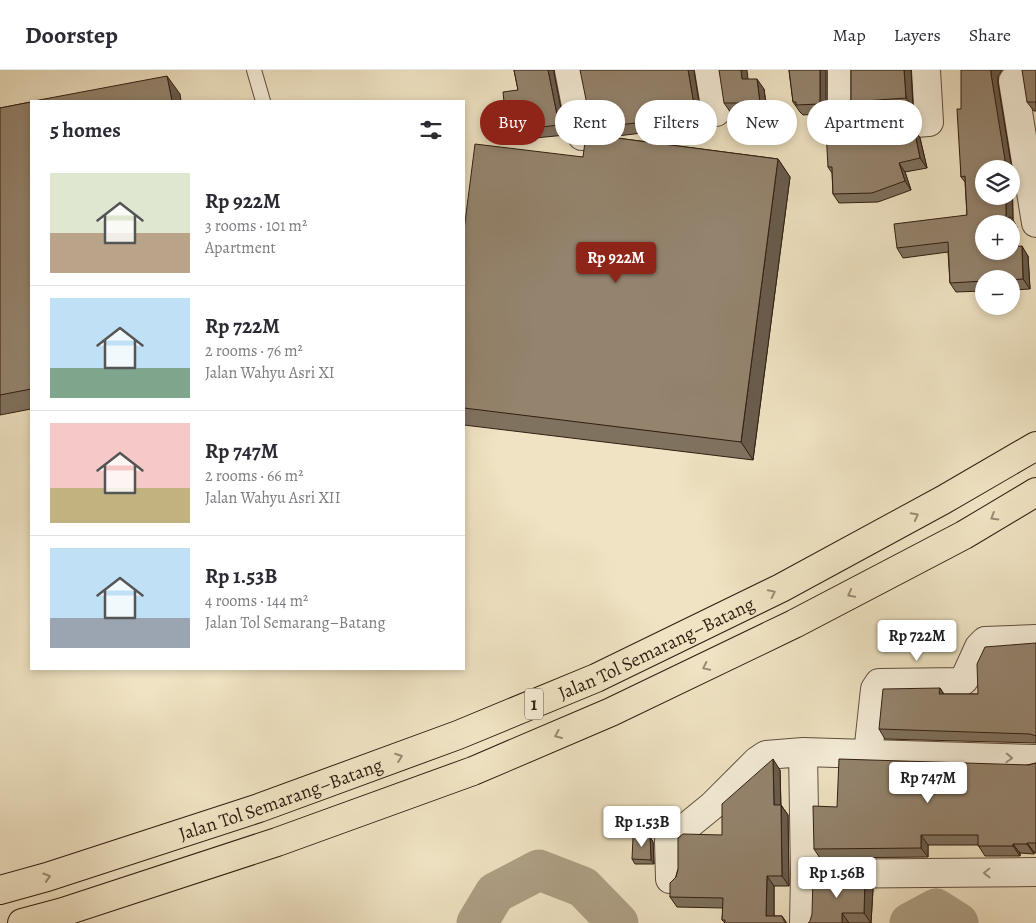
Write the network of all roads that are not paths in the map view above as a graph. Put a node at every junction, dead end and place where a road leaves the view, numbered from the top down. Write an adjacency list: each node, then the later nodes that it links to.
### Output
1 (254, 70): 7 (lane)
2 (569, 70): 8 (street)
3 (709, 70): 9 (street)
4 (842, 70): 5 (street)
5 (926, 70)
6 (1013, 81): 10 (street)
7 (263, 100)
8 (575, 100)
9 (714, 100)
10 (1036, 223)
11 (1036, 446): 20 (highway, Jalan Tol Semarang–Batang / 1, one-way to 11)
12 (1036, 492): 21 (highway, Jalan Tol Semarang–Batang / 1, one-way to 21)
13 (1036, 639): 15 (street)
14 (803, 752): 15 (street); 18 (street); 19 (street)
15 (868, 754): 16 (street, one-way to 16)
16 (1036, 759)
17 (1036, 872): 18 (street, one-way to 18)
18 (806, 874): 22 (street)
19 (670, 879)
20 (0, 890)
21 (22, 923)
22 (804, 923)

